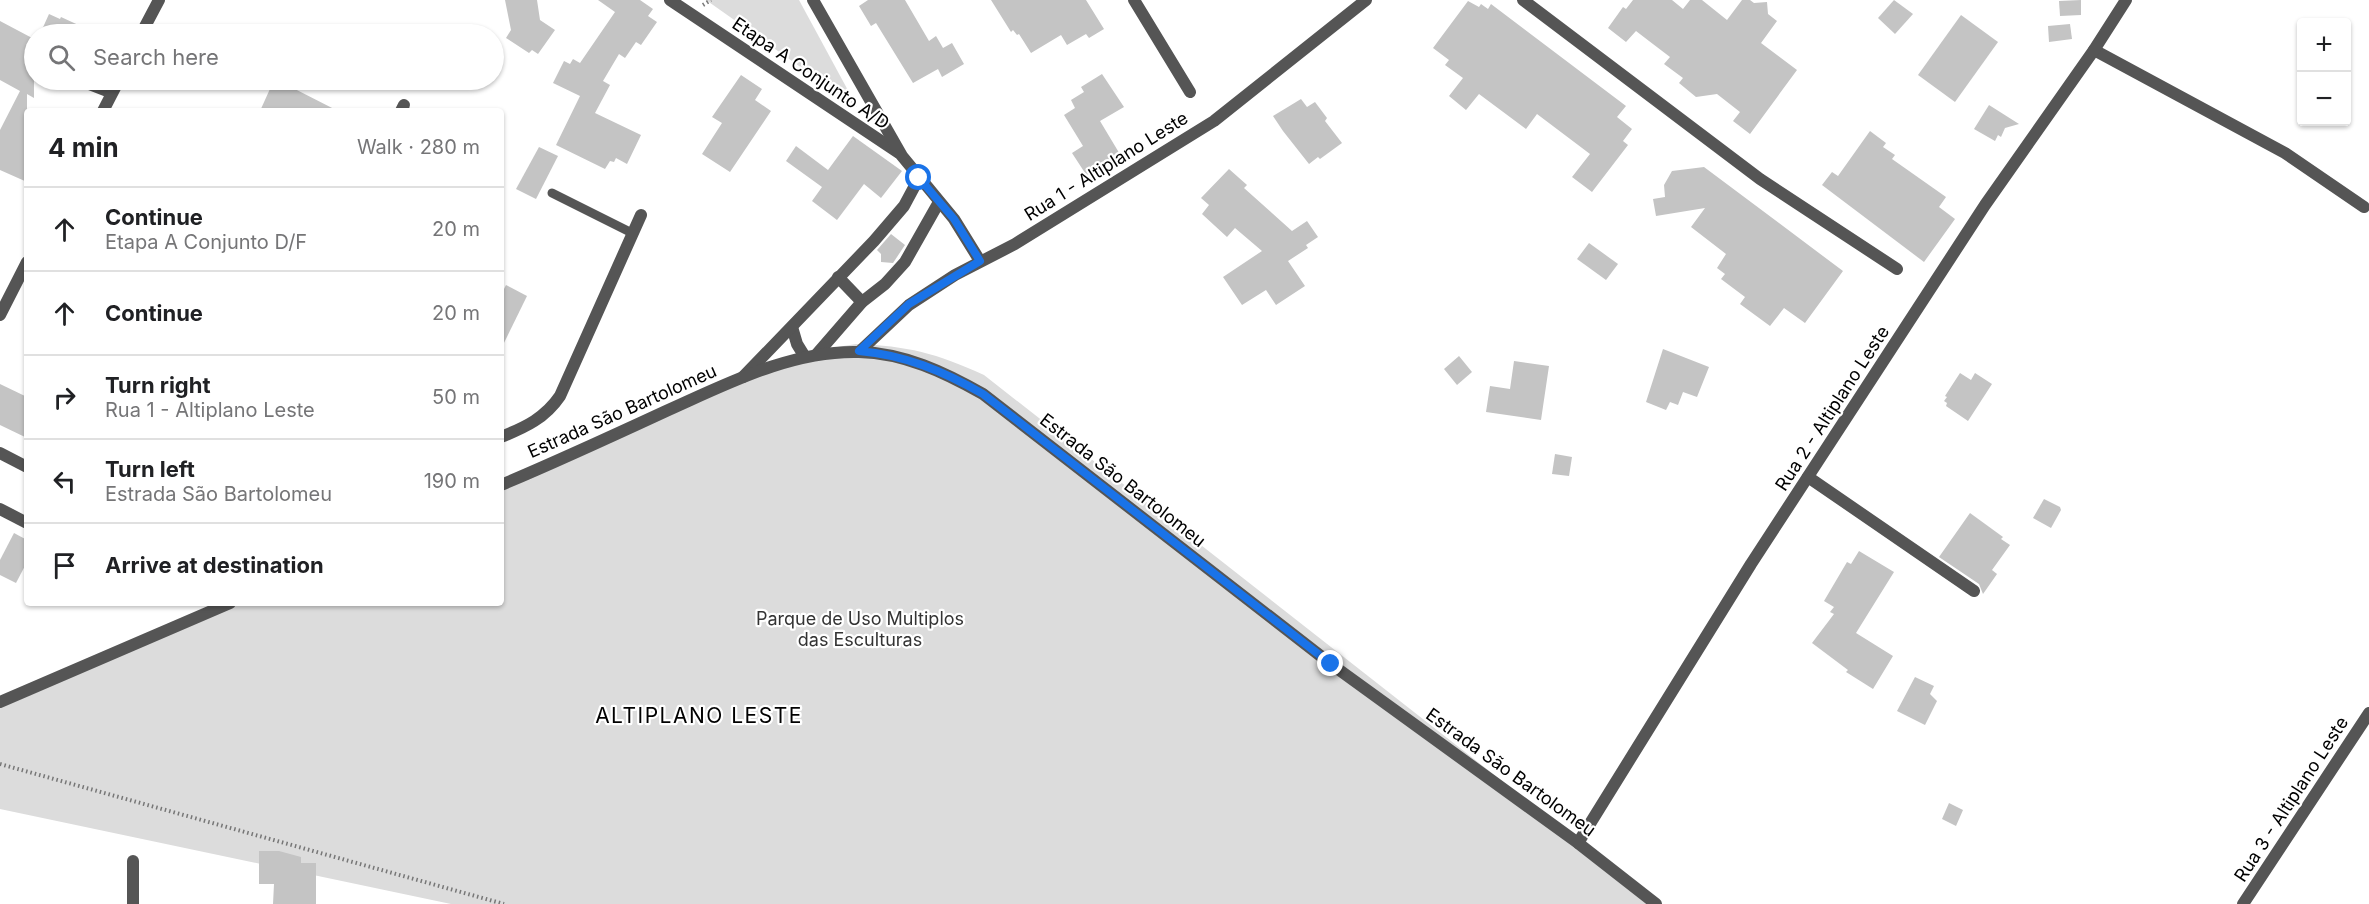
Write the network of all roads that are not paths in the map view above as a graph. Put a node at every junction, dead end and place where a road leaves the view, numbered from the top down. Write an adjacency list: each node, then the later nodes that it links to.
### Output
1 (159, 0): 8 (street)
2 (670, 0): 15 (street, Etapa A Conjunto A/D)
3 (813, 0): 15 (street)
4 (1134, 0): 12 (street)
5 (1366, 0): 22 (street, Rua 1 - Altiplano Leste)
6 (1523, 0): 24 (street)
7 (2126, 0): 9 (street, Rua 2 - Altiplano Leste)
8 (146, 24)
9 (2094, 50): 19 (street); 35 (street, Rua 2 - Altiplano Leste)
10 (101, 90): 13 (lane)
11 (113, 90): 13 (street)
12 (1190, 92)
13 (111, 94): 14 (street)
14 (104, 108)
15 (902, 156): 16 (street)
16 (919, 178): 18 (street); 25 (street)
17 (552, 194): 21 (lane)
18 (939, 202): 22 (street); 26 (street)
19 (2364, 207)
20 (641, 215): 21 (street)
21 (632, 233): 32 (street)
22 (980, 261): 29 (street, Rua 1 - Altiplano Leste)
23 (24, 268): 27 (street)
24 (1897, 269)
25 (838, 277): 26 (street); 28 (street)
26 (862, 302): 30 (street)
27 (0, 315)
28 (792, 327): 30 (street); 31 (street)
29 (859, 351): 30 (street, Estrada São Bartolomeu); 43 (street, Estrada São Bartolomeu)
30 (810, 356): 31 (street, Estrada São Bartolomeu)
31 (743, 377): 36 (street, Estrada São Bartolomeu)
32 (504, 436)
33 (0, 453): 34 (street)
34 (24, 465)
35 (1808, 477): 39 (street); 43 (street, Rua 2 - Altiplano Leste)
36 (504, 484)
37 (0, 509): 38 (street)
38 (24, 521)
39 (1974, 591)
40 (223, 606): 41 (street)
41 (0, 702)
42 (2369, 713): 47 (street, Rua 3 - Altiplano Leste)
43 (1578, 843): 46 (street, Estrada São Bartolomeu)
44 (133, 861): 45 (street)
45 (133, 904)
46 (1656, 904)
47 (2243, 904)

